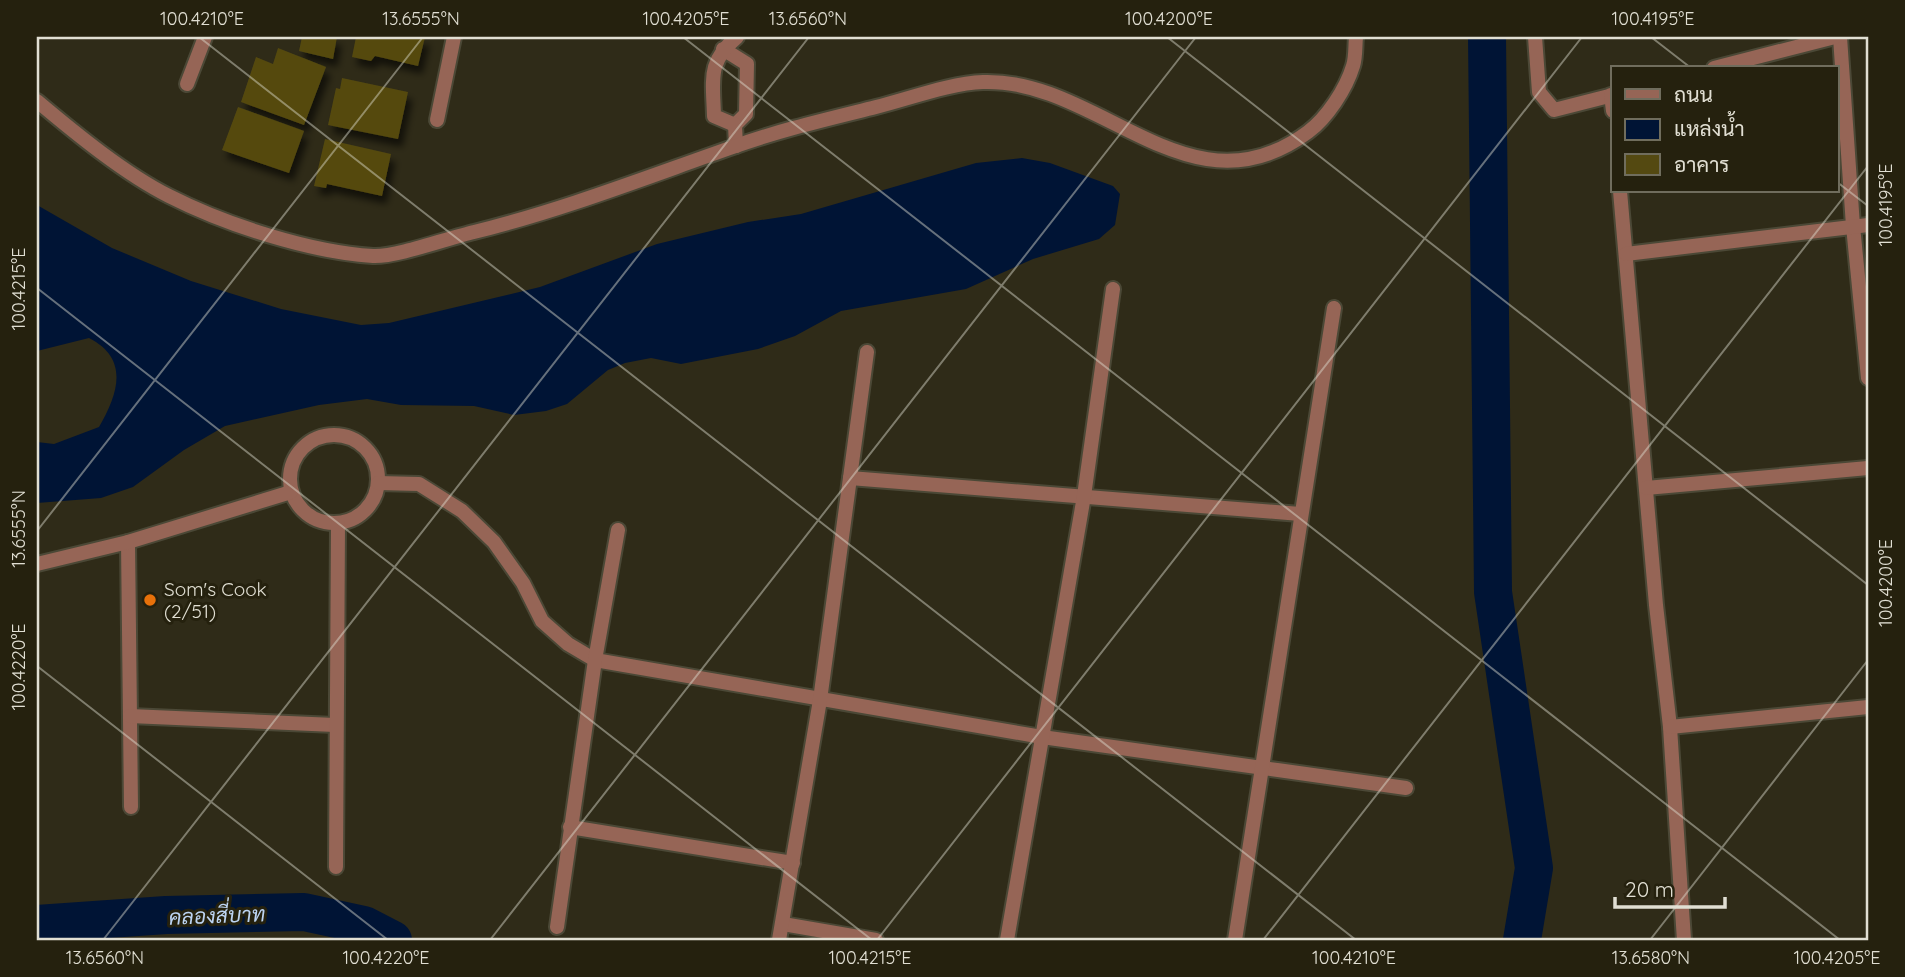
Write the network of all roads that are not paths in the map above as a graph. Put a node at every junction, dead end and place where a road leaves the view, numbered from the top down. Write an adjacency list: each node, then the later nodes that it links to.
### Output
1 (205, 37): 9 (street)
2 (454, 37): 12 (street)
3 (737, 37): 7 (street)
4 (1356, 37): 14 (street)
5 (1535, 37): 10 (street)
6 (1838, 37): 8 (street); 17 (street)
7 (723, 49): 13 (street); 13 (street)
8 (1722, 66)
9 (187, 84)
10 (1611, 95)
11 (37, 101): 14 (street)
12 (437, 120)
13 (735, 125): 14 (street)
14 (736, 146)
15 (1620, 192): 18 (street)
16 (1868, 225): 17 (street)
17 (1853, 226): 18 (street); 22 (street)
18 (1626, 254): 26 (street)
19 (1113, 289): 28 (street)
20 (1334, 308): 29 (street)
21 (867, 352): 24 (street)
22 (1868, 378)
23 (1868, 468): 26 (street)
24 (850, 478): 28 (street); 35 (street)
25 (378, 483): 27 (street); 30 (street); 34 (street)
26 (1646, 488): 39 (street)
27 (291, 492): 30 (street); 32 (street)
28 (1084, 496): 29 (street); 40 (street)
29 (1300, 514): 41 (street)
30 (338, 524): 38 (street)
31 (618, 530): 34 (street)
32 (128, 542): 33 (street); 37 (street)
33 (37, 564)
34 (594, 660): 35 (street); 44 (street)
35 (820, 701): 40 (street); 45 (street)
36 (1868, 707): 39 (street)
37 (130, 716): 38 (street); 43 (street)
38 (335, 725): 46 (street)
39 (1670, 727): 53 (street)
40 (1042, 737): 41 (street); 51 (street)
41 (1262, 769): 42 (street); 52 (street)
42 (1406, 789)
43 (131, 807)
44 (570, 827): 45 (street); 48 (street)
45 (793, 863): 47 (street)
46 (336, 867)
47 (783, 924): 49 (street); 50 (street)
48 (557, 927)
49 (779, 940)
50 (876, 940)
51 (1007, 940)
52 (1235, 940)
53 (1684, 940)

